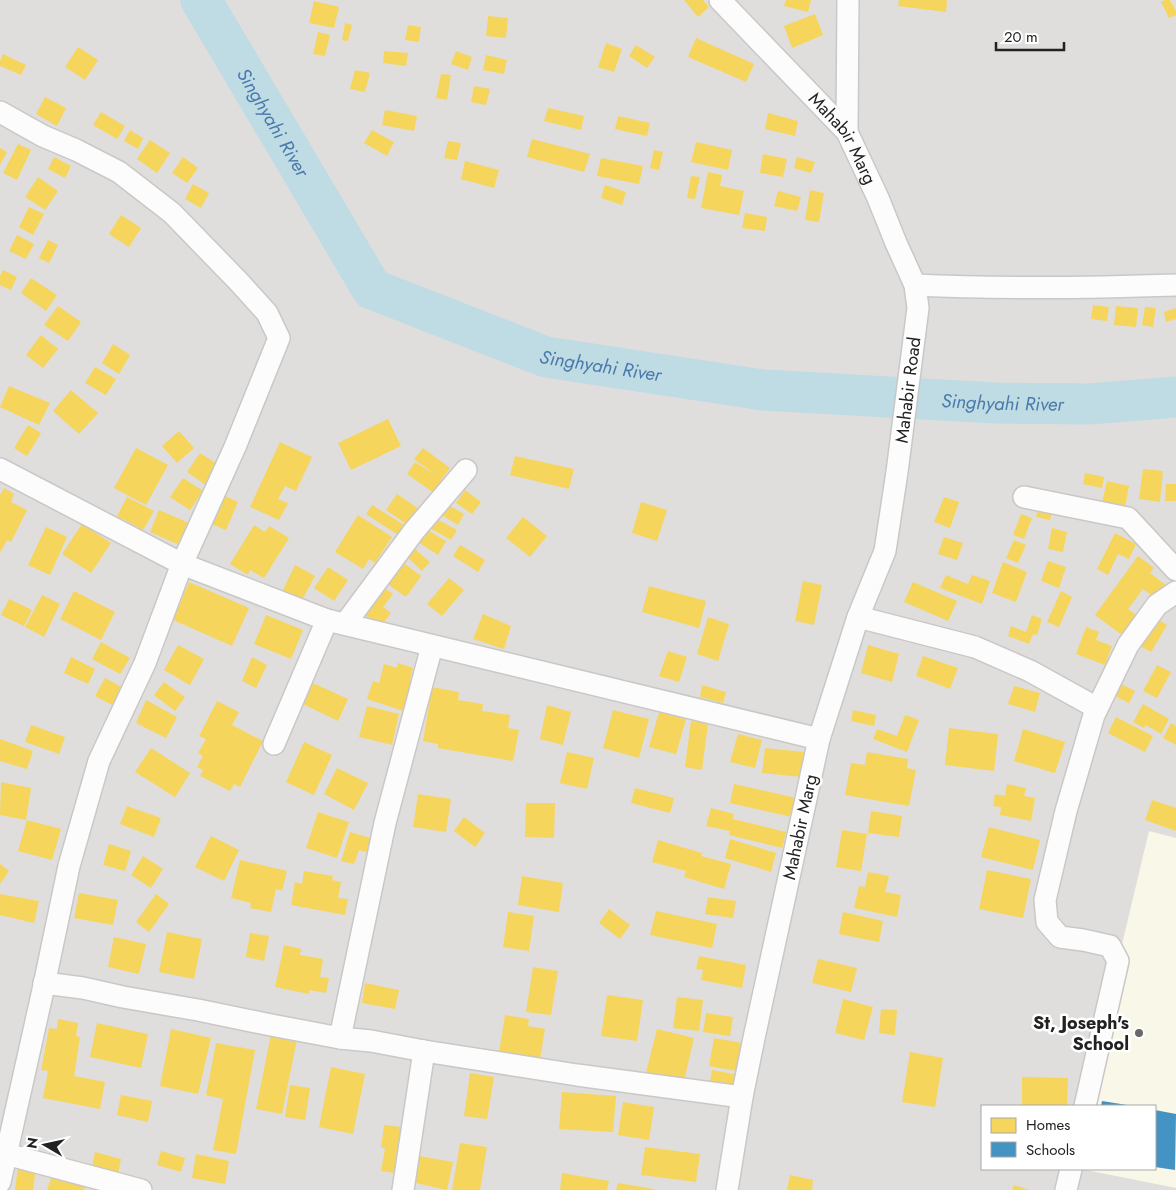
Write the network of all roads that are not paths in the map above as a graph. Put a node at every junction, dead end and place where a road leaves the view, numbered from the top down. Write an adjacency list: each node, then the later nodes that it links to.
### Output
1 (720, 0): 4 (street, Mahabir Marg)
2 (848, 0): 4 (street)
3 (0, 112): 12 (street)
4 (847, 132): 5 (street, Mahabir Marg)
5 (915, 285): 6 (street); 7 (street, Mahabir Marg)
6 (1176, 285)
7 (918, 308): 10 (street, Mahabir Road)
8 (0, 469): 12 (street)
9 (466, 470): 16 (street)
10 (897, 472): 15 (street, Mahabir Marg)
11 (1024, 497): 13 (street)
12 (182, 564): 16 (street); 21 (street)
13 (1176, 570)
14 (1176, 592): 18 (street)
15 (858, 617): 18 (street); 19 (street, Mahabir Marg)
16 (336, 622): 17 (street); 20 (street)
17 (432, 646): 19 (street); 22 (street)
18 (1097, 708): 25 (street)
19 (819, 739): 24 (street, Mahabir Marg)
20 (274, 744)
21 (44, 983): 22 (street); 26 (street)
22 (340, 1038): 23 (street)
23 (424, 1050): 24 (street); 30 (street)
24 (742, 1097): 31 (street, Mahabir Marg)
25 (1085, 1105)
26 (6, 1154): 28 (street); 29 (street)
27 (1071, 1170): 32 (street)
28 (0, 1182)
29 (141, 1190)
30 (403, 1190)
31 (727, 1190)
32 (1066, 1190)

